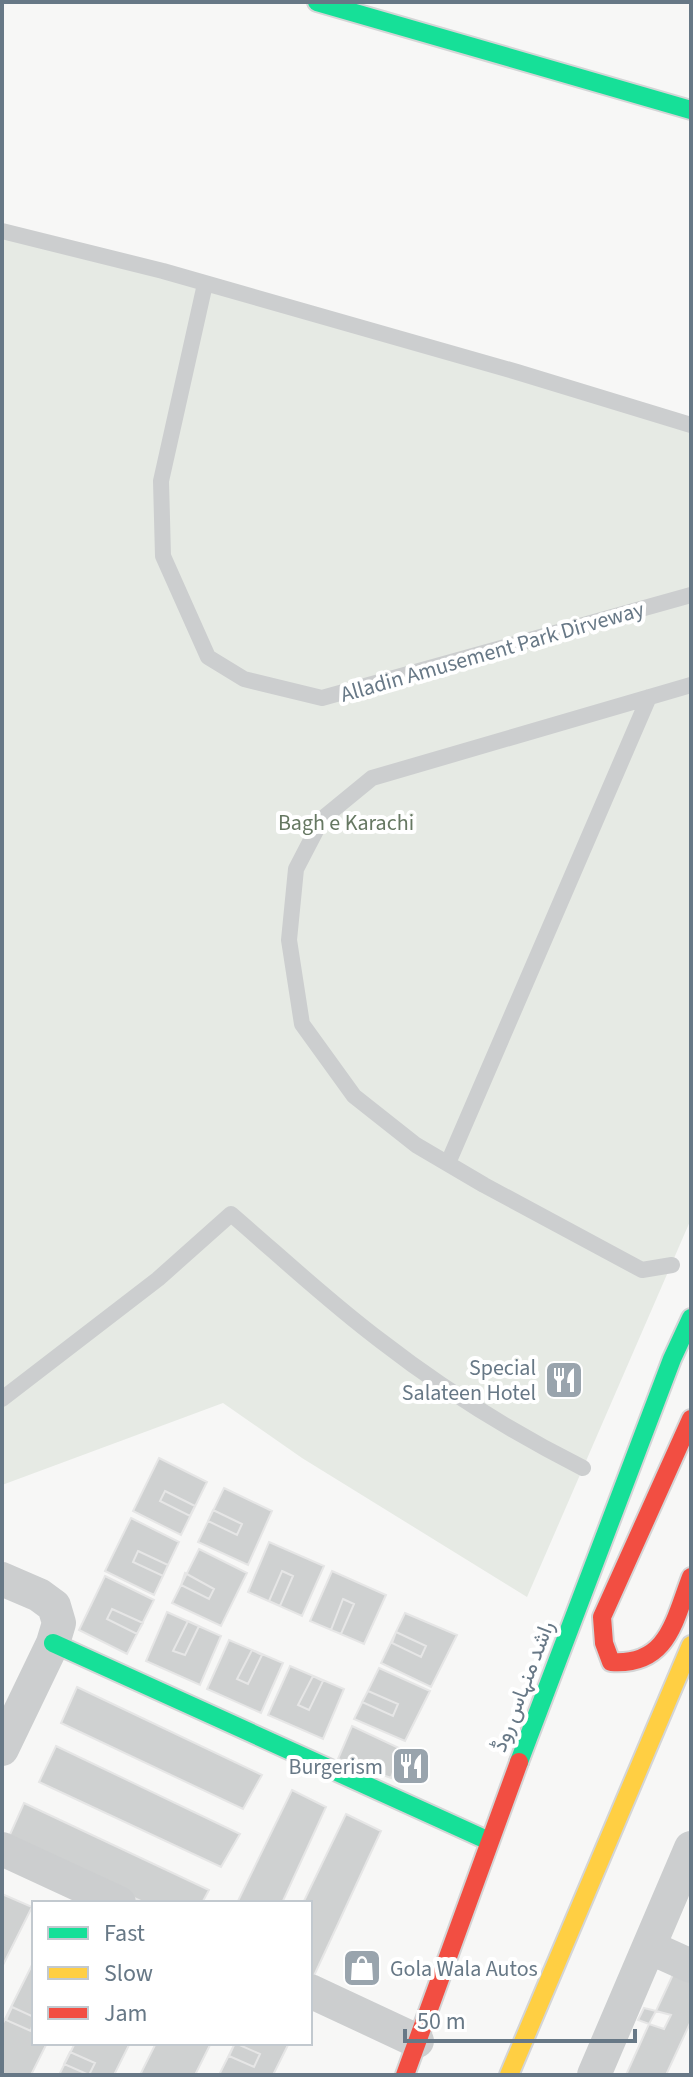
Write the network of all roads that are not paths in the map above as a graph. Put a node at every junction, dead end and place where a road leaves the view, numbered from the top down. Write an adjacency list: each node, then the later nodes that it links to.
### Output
1 (317, 2): 2 (main road)
2 (691, 110)
3 (2, 231): 4 (lane)
4 (205, 284): 5 (lane); 6 (lane, Alladin Amusement Park Dirveway)
5 (691, 425)
6 (691, 595)
7 (691, 685): 8 (lane)
8 (649, 697): 9 (lane); 9 (lane)
9 (448, 1163): 10 (lane)
10 (672, 1265)
11 (691, 1318): 20 (main road, راشد منہاس روڈ)
12 (2, 1399): 14 (lane)
13 (691, 1419): 15 (main road)
14 (583, 1468)
15 (691, 1577)
16 (2, 1579): 17 (street)
17 (53, 1643): 19 (street); 20 (main road)
18 (691, 1645): 29 (main road)
19 (2, 1749)
20 (489, 1841): 27 (main road, راشد منہاس روڈ)
21 (691, 1848): 24 (street)
22 (2, 1849): 23 (street)
23 (115, 1901)
24 (649, 1947): 25 (street); 30 (street)
25 (691, 1966)
26 (312, 1992): 27 (street)
27 (417, 2041): 28 (main road, راشد منہاس روڈ)
28 (405, 2075)
29 (509, 2075)
30 (594, 2075)

